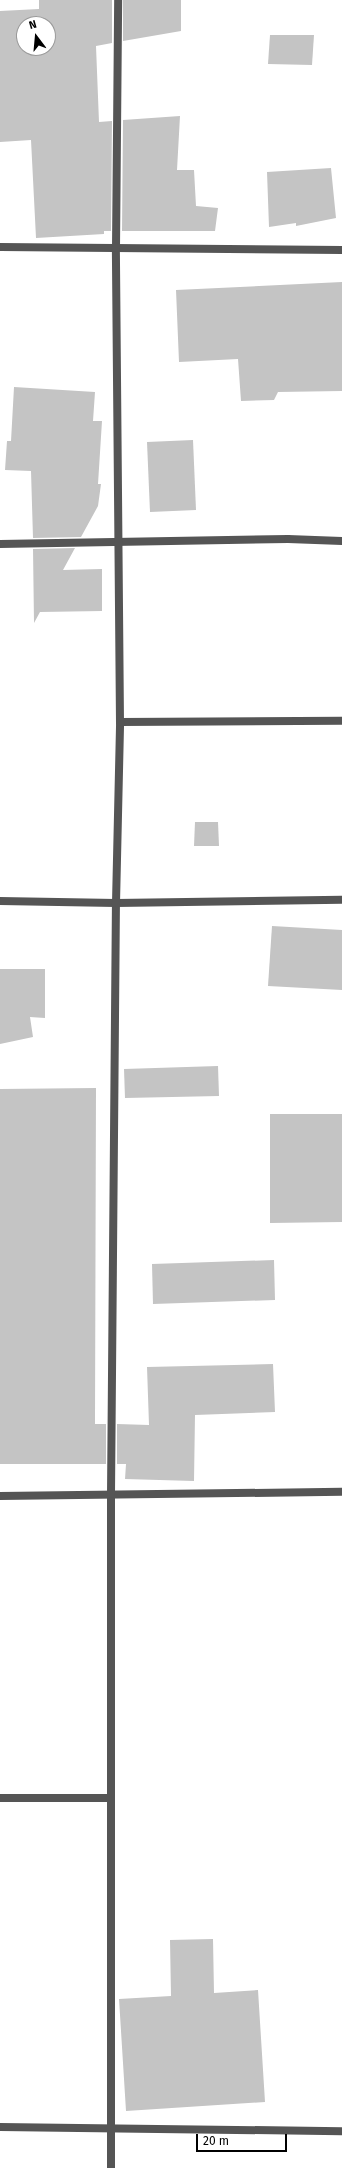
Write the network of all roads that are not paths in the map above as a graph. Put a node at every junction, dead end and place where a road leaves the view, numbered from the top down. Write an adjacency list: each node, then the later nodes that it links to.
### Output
1 (118, 0): 3 (street)
2 (0, 247): 3 (street)
3 (116, 248): 4 (street); 6 (street)
4 (342, 250)
5 (342, 541): 6 (street)
6 (120, 543): 7 (street); 9 (street)
7 (0, 544)
8 (342, 721): 9 (street)
9 (120, 722): 12 (street)
10 (342, 900): 12 (street)
11 (0, 901): 12 (street)
12 (116, 903): 14 (street)
13 (342, 1492): 14 (street)
14 (111, 1494): 15 (street); 17 (street)
15 (0, 1496)
16 (0, 1798): 17 (street)
17 (111, 1798): 19 (street)
18 (0, 2127): 19 (street)
19 (112, 2129): 20 (street); 21 (street)
20 (342, 2131)
21 (111, 2168)

